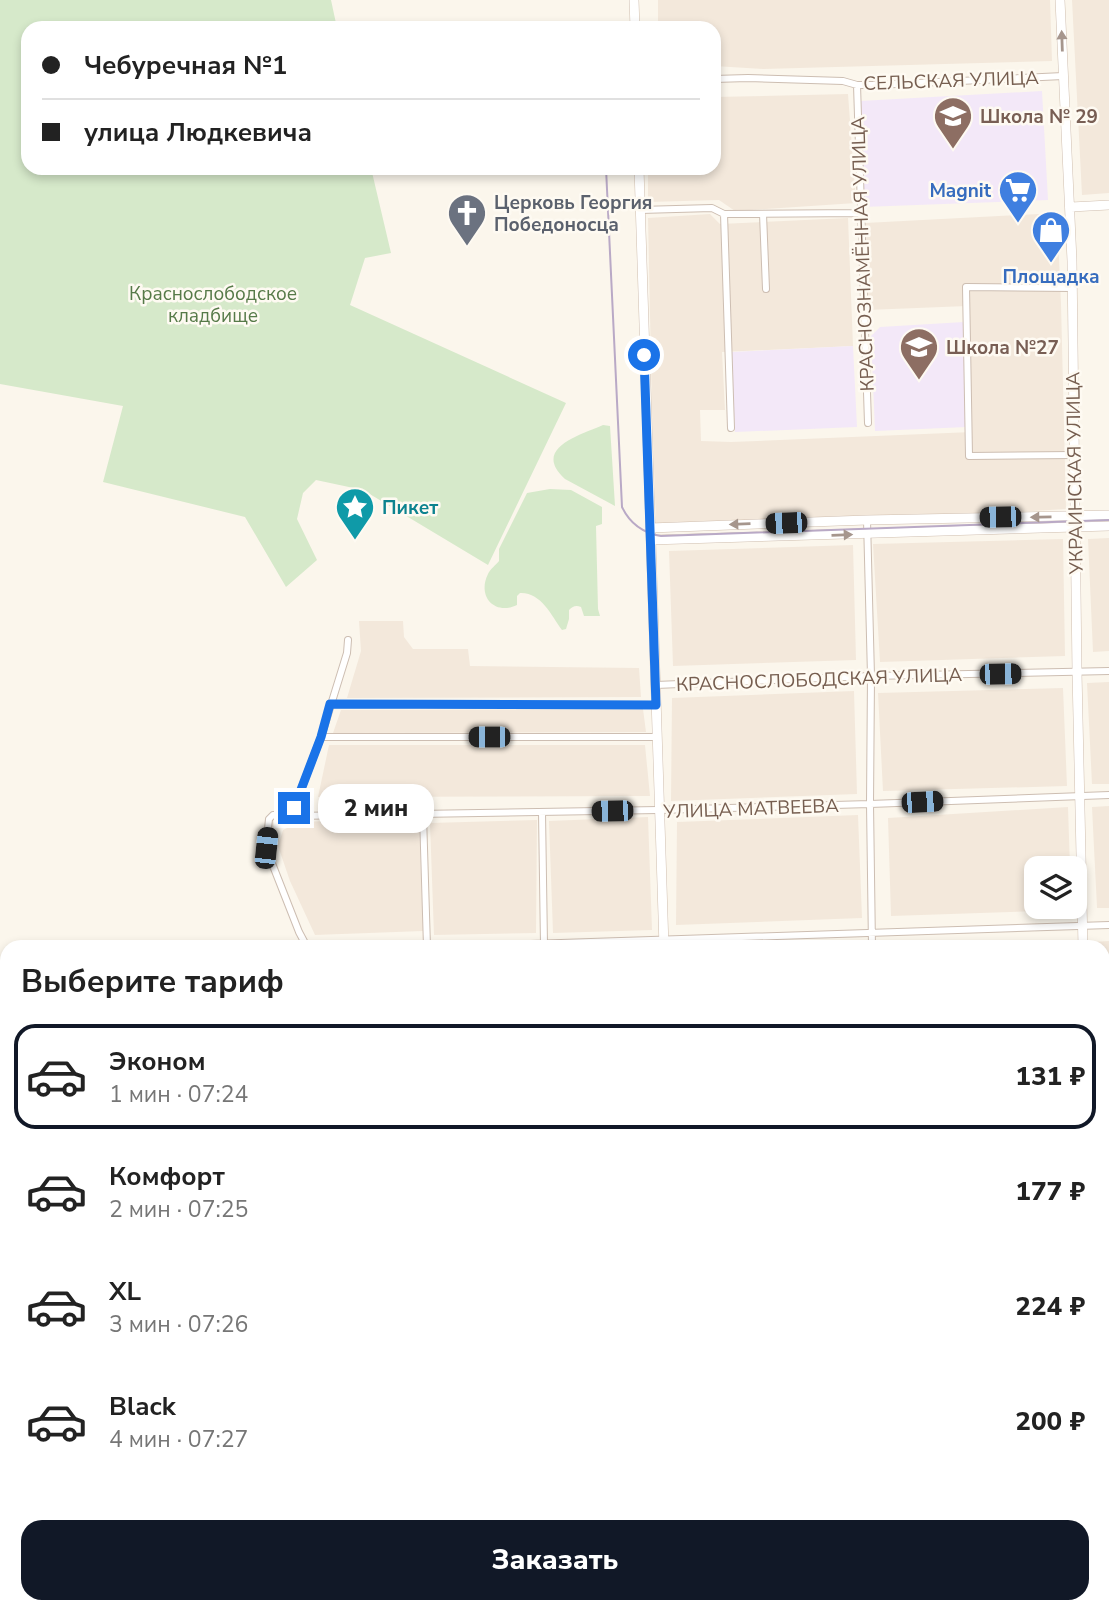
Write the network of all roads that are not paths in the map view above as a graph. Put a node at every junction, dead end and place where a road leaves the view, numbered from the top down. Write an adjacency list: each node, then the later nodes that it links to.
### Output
1 (635, 0): 3 (street)
2 (1060, 0): 4 (street, УКРАИНСКАЯ УЛИЦА, one-way to 2)
3 (635, 21)
4 (1063, 76): 6 (street, СЕЛЬСКАЯ УЛИЦА); 9 (street, УКРАИНСКАЯ УЛИЦА)
5 (721, 79): 6 (street, СЕЛЬСКАЯ УЛИЦА)
6 (857, 85): 11 (street, КРАСНОЗНАМЁННАЯ УЛИЦА)
7 (639, 175): 10 (street)
8 (1109, 205): 9 (street)
9 (1071, 207): 14 (street, УКРАИНСКАЯ УЛИЦА)
10 (640, 210): 12 (street); 24 (street)
11 (861, 213): 13 (street); 16 (street, КРАСНОЗНАМЁННАЯ УЛИЦА)
12 (724, 214): 13 (street); 17 (street)
13 (763, 214): 15 (street)
14 (1073, 288): 18 (street, УКРАИНСКАЯ УЛИЦА); 18 (street)
15 (766, 289)
16 (868, 423)
17 (731, 428)
18 (1074, 455): 20 (street, УКРАИНСКАЯ УЛИЦА)
19 (1109, 515): 20 (street)
20 (1075, 516): 21 (street, one-way to 21); 23 (street, УКРАИНСКАЯ УЛИЦА)
21 (867, 520): 24 (street, one-way to 24); 25 (street)
22 (1109, 526): 23 (street)
23 (1075, 527): 25 (street); 29 (street, УКРАИНСКАЯ УЛИЦА)
24 (650, 528): 26 (street)
25 (867, 534): 26 (street, one-way to 25); 30 (street)
26 (651, 540): 31 (street)
27 (348, 640): 32 (street)
28 (1109, 671): 29 (street, КРАСНОСЛОБОДСКАЯ УЛИЦА)
29 (1077, 672): 30 (street, КРАСНОСЛОБОДСКАЯ УЛИЦА); 37 (street, УКРАИНСКАЯ УЛИЦА)
30 (871, 676): 31 (street, КРАСНОСЛОБОДСКАЯ УЛИЦА); 38 (street)
31 (656, 684): 33 (street)
32 (330, 704): 33 (street, КРАСНОСЛОБОДСКАЯ УЛИЦА); 34 (street)
33 (656, 705): 35 (street)
34 (321, 737): 35 (street); 42 (street)
35 (657, 737): 39 (street)
36 (1109, 795): 37 (street, УЛИЦА МАТВЕЕВА)
37 (1079, 796): 38 (street, УЛИЦА МАТВЕЕВА); 44 (street, УКРАИНСКАЯ УЛИЦА)
38 (870, 804): 39 (street, УЛИЦА МАТВЕЕВА); 45 (street)
39 (658, 810): 40 (street, УЛИЦА МАТВЕЕВА); 49 (street)
40 (542, 812): 41 (street, УЛИЦА МАТВЕЕВА); 48 (street)
41 (423, 815): 42 (street, УЛИЦА МАТВЕЕВА); 47 (street)
42 (293, 816): 46 (street, УЛИЦА МАТВЕЕВА)
43 (1109, 925): 44 (street)
44 (1082, 926): 45 (street); 52 (street, УКРАИНСКАЯ УЛИЦА)
45 (871, 932): 50 (street); 51 (street)
46 (303, 940)
47 (427, 940)
48 (544, 940)
49 (664, 940)
50 (720, 940)
51 (872, 940)
52 (1083, 940)

